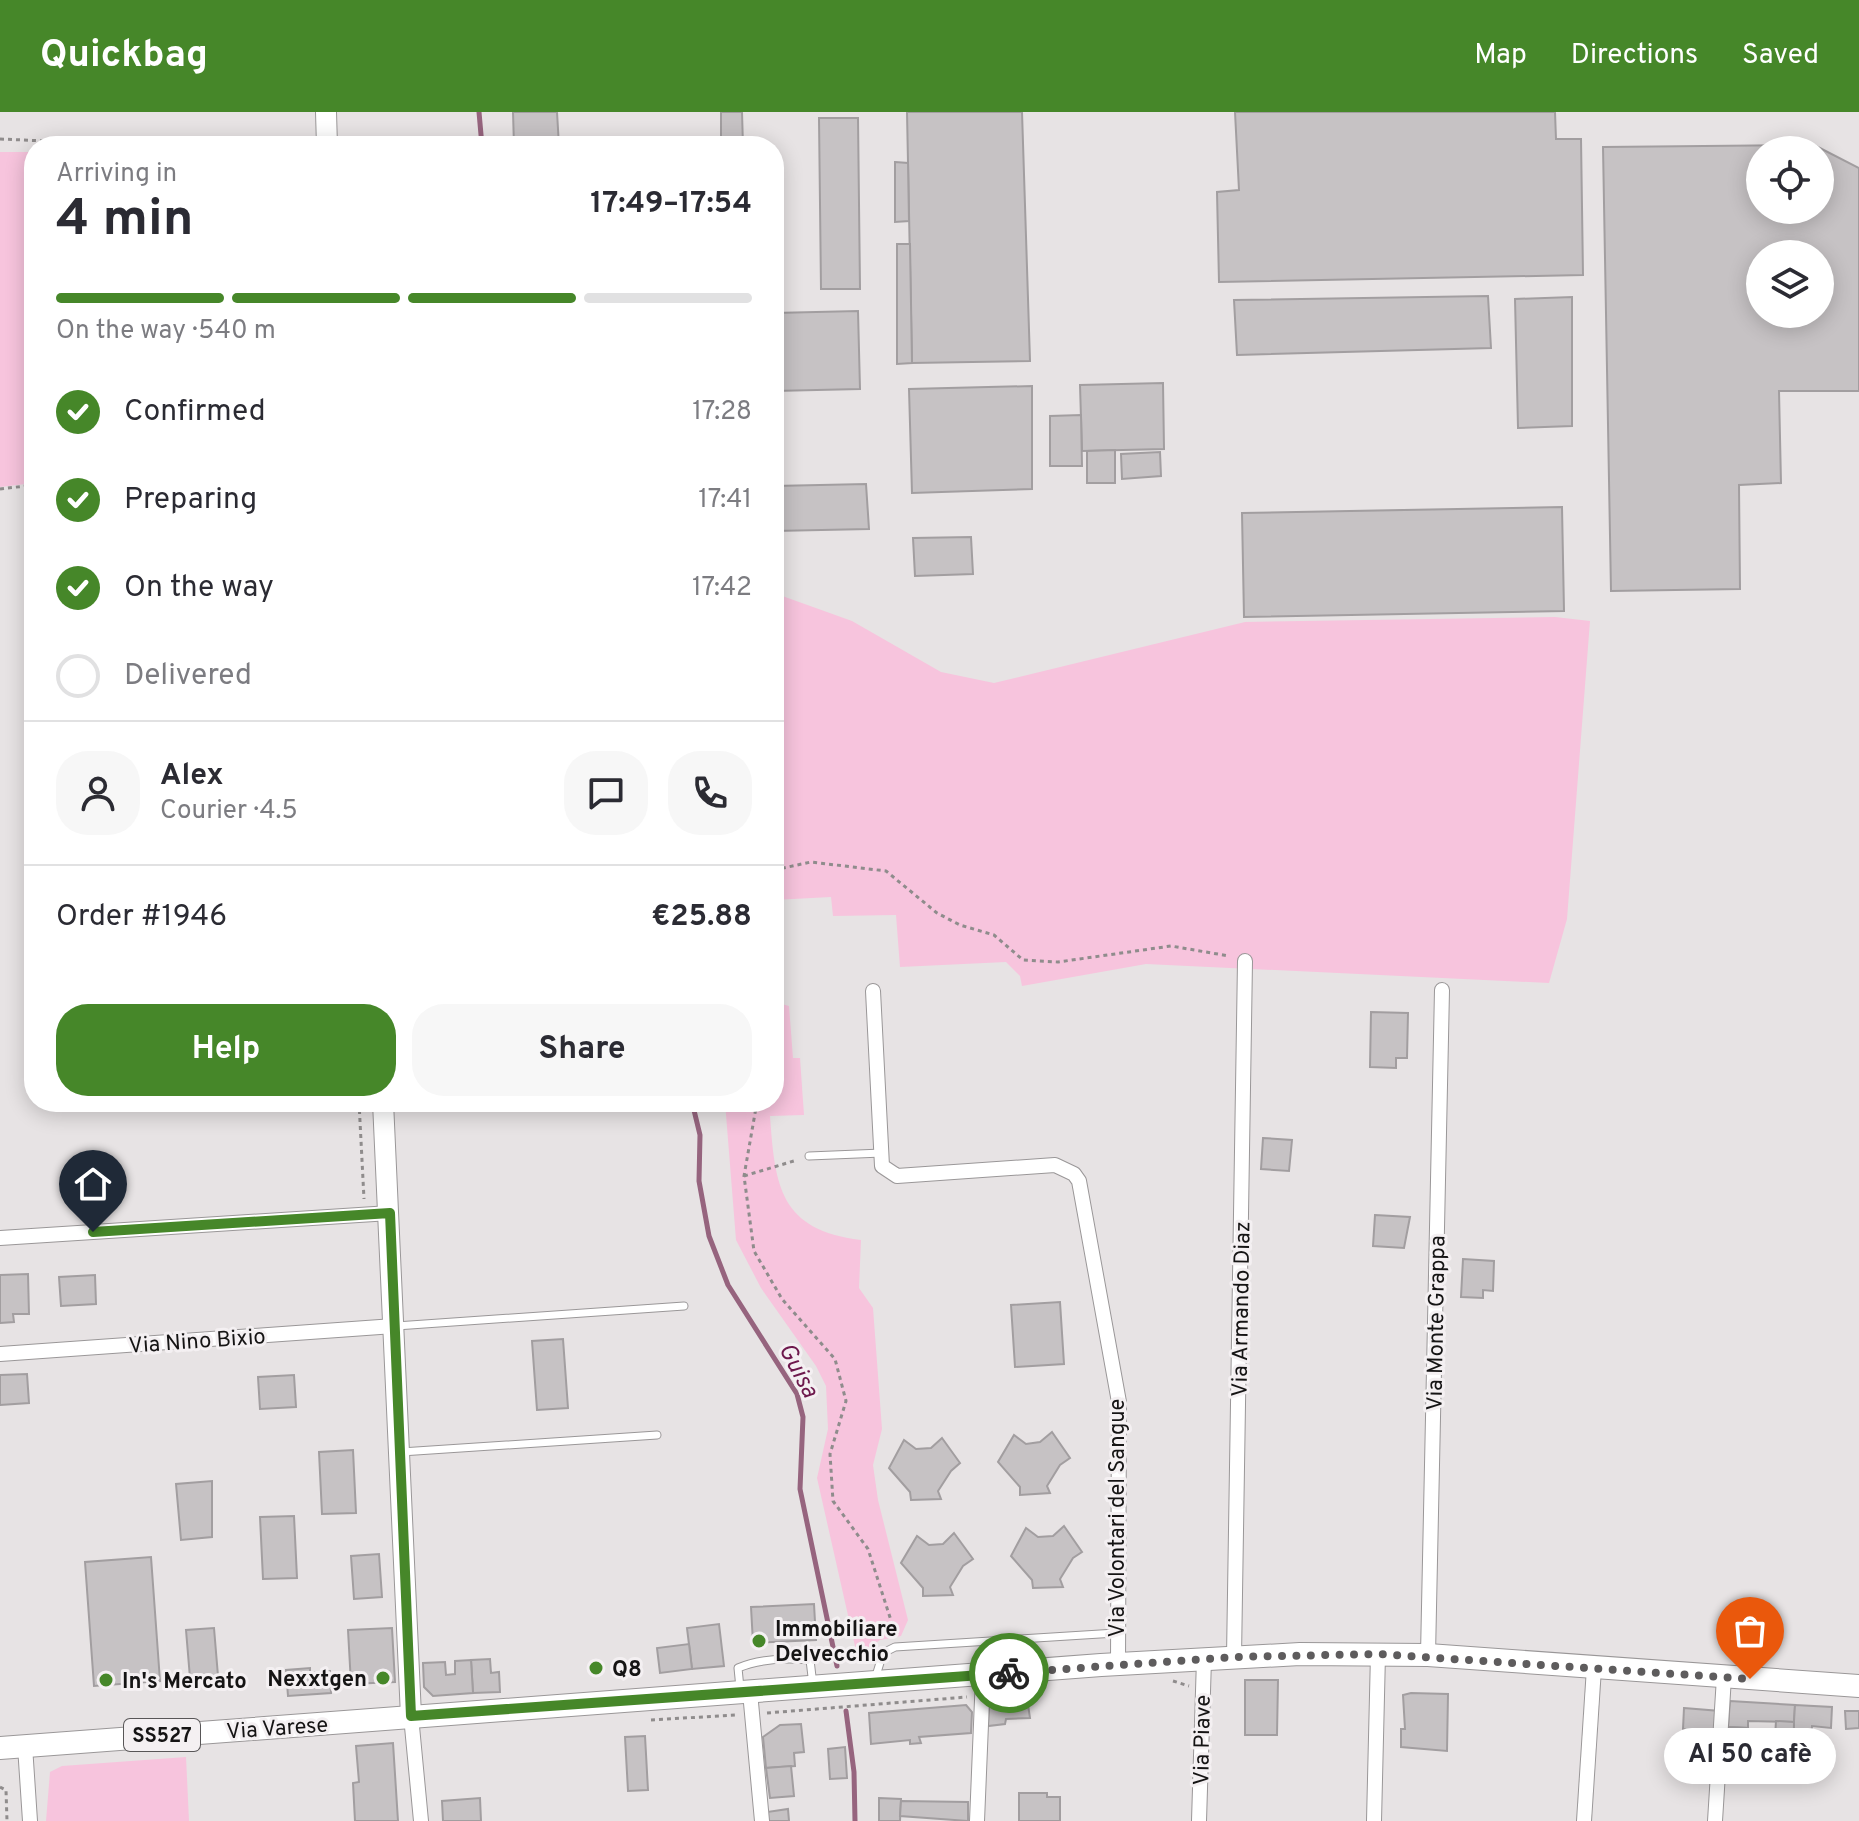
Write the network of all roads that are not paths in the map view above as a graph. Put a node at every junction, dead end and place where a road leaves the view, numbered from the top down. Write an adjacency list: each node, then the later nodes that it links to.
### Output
1 (326, 112): 2 (street)
2 (327, 136)
3 (1245, 961): 19 (street, Via Armando Diaz)
4 (1442, 990): 18 (street, Via Monte Grappa)
5 (873, 991): 7 (street)
6 (384, 1112): 9 (street)
7 (882, 1153): 8 (lane); 16 (street, Via Volontari del Sangue)
8 (809, 1156)
9 (390, 1213): 10 (street); 12 (street)
10 (0, 1238)
11 (684, 1306): 12 (lane)
12 (394, 1326): 13 (street, Via Nino Bixio); 15 (street)
13 (0, 1354)
14 (657, 1435): 15 (lane)
15 (398, 1452): 28 (street)
16 (1116, 1633): 21 (street, Via Volontari del Sangue); 24 (lane)
17 (1378, 1654): 18 (main road, SS527); 19 (main road, SS527); 36 (street)
18 (1428, 1655): 22 (main road, SS527)
19 (1234, 1657): 20 (main road, SS527)
20 (1204, 1659): 21 (main road, SS527); 35 (street, Via Piave)
21 (1118, 1664): 25 (main road, SS527)
22 (1594, 1668): 23 (main road, SS527); 37 (street)
23 (1724, 1677): 26 (main road, SS527); 38 (street)
24 (874, 1684): 25 (main road, SS527); 27 (main road, SS527)
25 (983, 1686): 34 (street)
26 (1859, 1686)
27 (748, 1699): 28 (main road, SS527); 33 (street)
28 (411, 1716): 29 (main road, Via Varese / SS527); 32 (street)
29 (25, 1746): 30 (main road, Via Varese / SS527); 31 (street)
30 (0, 1748)
31 (30, 1821)
32 (421, 1821)
33 (762, 1821)
34 (977, 1821)
35 (1199, 1821)
36 (1374, 1821)
37 (1584, 1821)
38 (1715, 1821)

